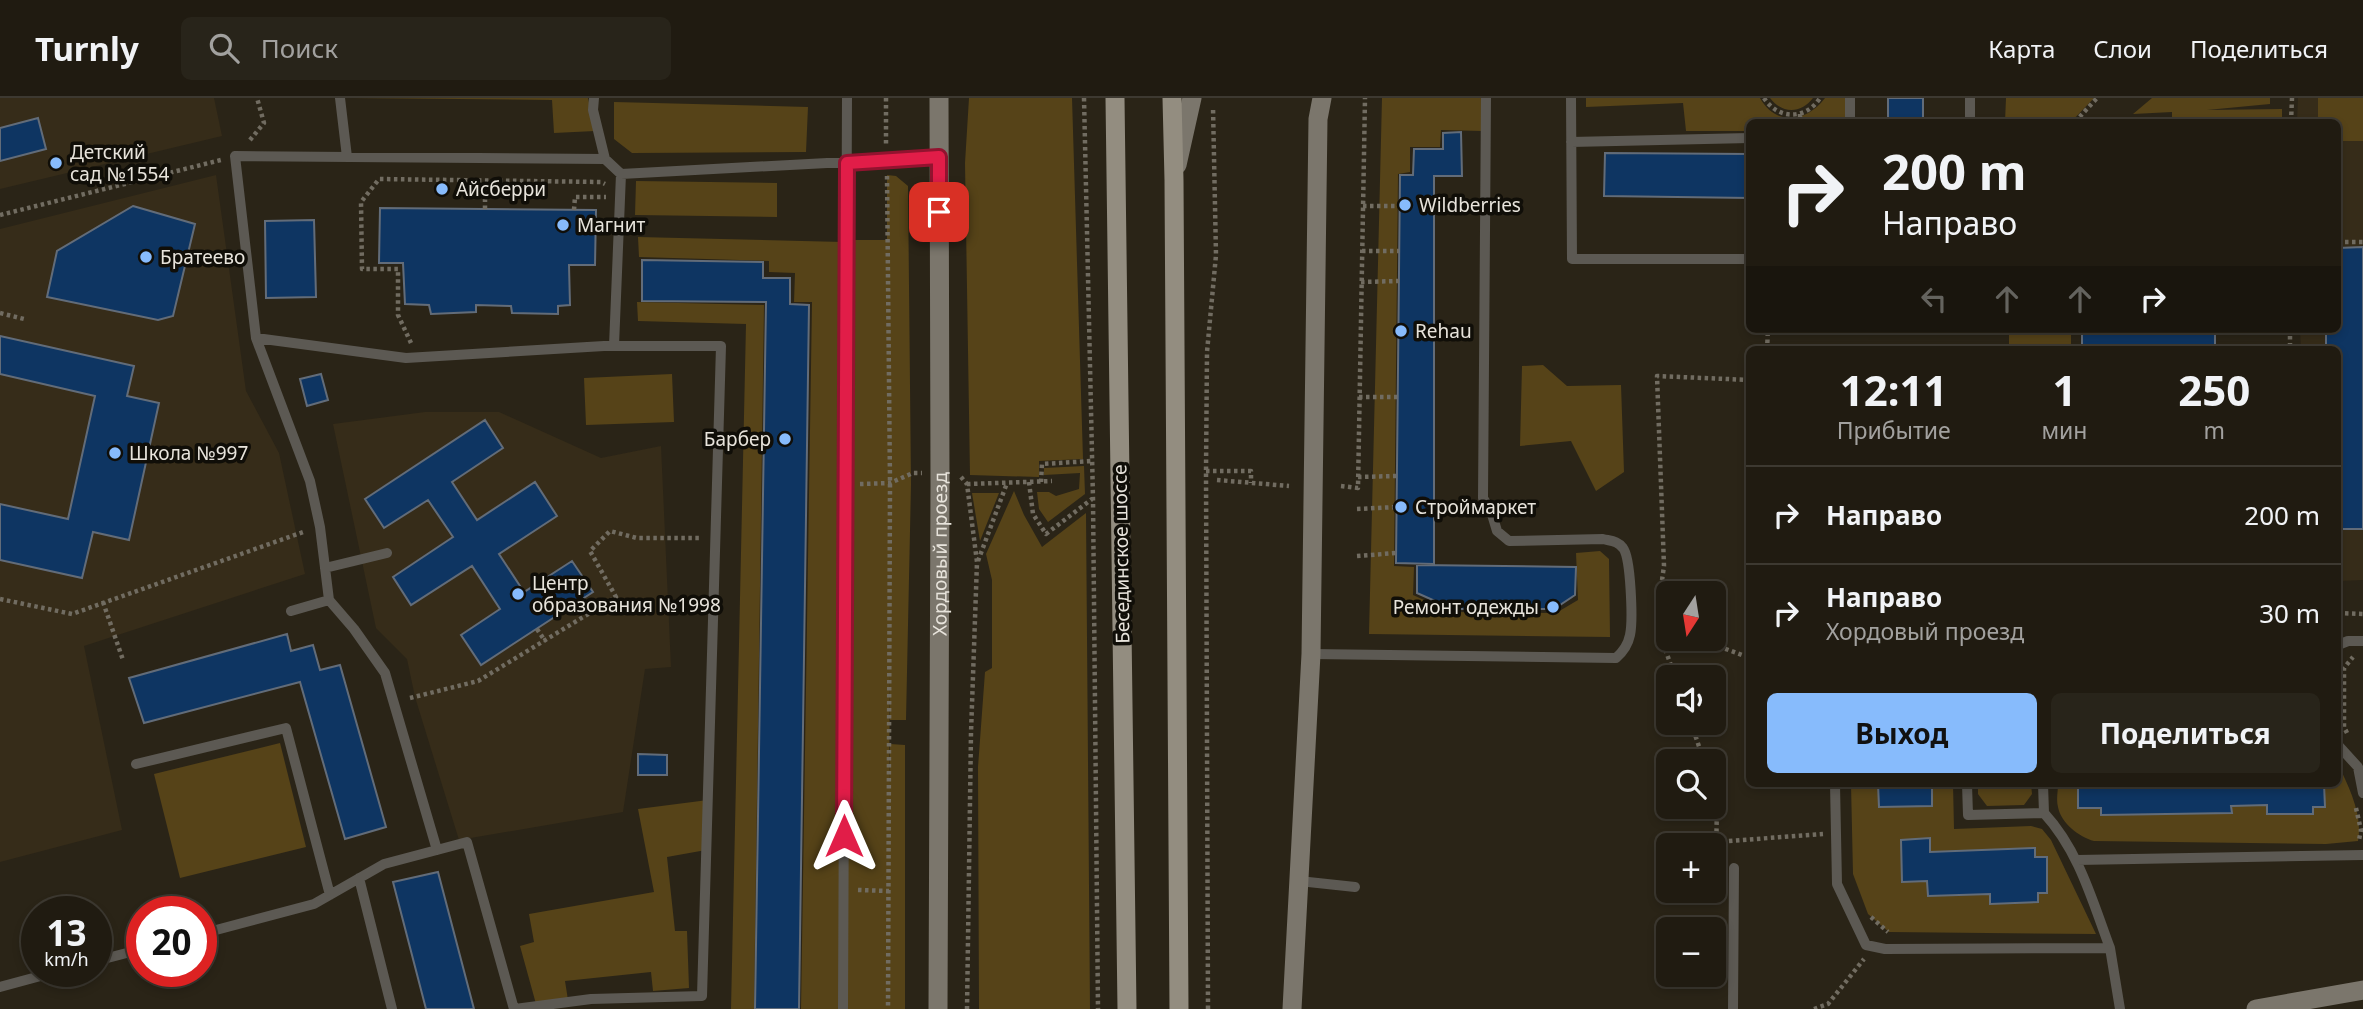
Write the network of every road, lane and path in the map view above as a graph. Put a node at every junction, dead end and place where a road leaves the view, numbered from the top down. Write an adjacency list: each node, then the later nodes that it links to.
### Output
1 (257, 98): 32 (path)
2 (340, 98): 33 (lane)
3 (594, 98): 35 (lane)
4 (847, 98): 37 (lane)
5 (886, 98): 36 (path)
6 (939, 98): 34 (main road, Хордовый проезд)
7 (1084, 98): 61 (path)
8 (1115, 98): 139 (main road, Бесединское шоссе)
9 (1172, 98): 39 (main road)
10 (1192, 98): 39 (main road)
11 (1214, 98): 62 (path)
12 (1312, 98): 24 (main road)
13 (1322, 98): 24 (main road)
14 (1365, 98): 41 (path)
15 (1486, 98): 99 (lane)
16 (1570, 98): 31 (lane)
17 (1765, 98): 23 (path)
18 (1820, 98): 23 (path)
19 (1850, 98): 26 (lane)
20 (1970, 98): 27 (lane)
21 (2097, 98): 28 (path)
22 (2292, 98): 29 (path)
23 (1800, 114): 25 (path)
24 (1318, 119): 99 (main road)
25 (1800, 119)
26 (1850, 119)
27 (1970, 119)
28 (2078, 119)
29 (2291, 119)
30 (1746, 138): 31 (lane)
31 (1571, 142): 50 (lane)
32 (235, 156): 33 (lane); 45 (path); 55 (lane)
33 (348, 157): 35 (lane)
34 (939, 157): 36 (lane); 63 (main road, Хордовый проезд)
35 (605, 159): 38 (lane)
36 (887, 162): 37 (lane); 70 (path)
37 (847, 163): 38 (lane); 73 (lane)
38 (621, 174): 56 (lane)
39 (1174, 180): 140 (main road)
40 (485, 181): 43 (path); 44 (path); 57 (path)
41 (1363, 206): 42 (path); 48 (path)
42 (1399, 206)
43 (485, 209)
44 (575, 210)
45 (0, 215)
46 (2341, 242): 47 (path)
47 (2363, 242)
48 (1362, 251): 49 (path); 52 (path)
49 (1399, 251)
50 (1746, 259)
51 (1399, 281): 52 (path)
52 (1361, 282): 59 (path)
53 (0, 313): 54 (path)
54 (24, 319)
55 (256, 338): 57 (lane); 79 (lane)
56 (614, 346): 57 (lane); 80 (lane)
57 (417, 357)
58 (1746, 380): 86 (path)
59 (1359, 397): 60 (path); 65 (path)
60 (1397, 397)
61 (1091, 461): 69 (path); 76 (path)
62 (1206, 471): 72 (path); 141 (path)
63 (940, 474): 70 (path); 136 (main road, Хордовый проезд)
64 (1396, 476): 65 (path)
65 (1358, 477): 75 (path)
66 (1217, 480): 72 (path)
67 (1052, 481): 69 (path)
68 (1029, 482): 69 (path); 71 (path); 76 (path)
69 (1041, 482)
70 (890, 483): 73 (path); 123 (path)
71 (1007, 483): 84 (path); 84 (path)
72 (1251, 483): 74 (path)
73 (846, 484): 122 (lane)
74 (1289, 485)
75 (1341, 486)
76 (1093, 499): 138 (path)
77 (1396, 507): 78 (path)
78 (1357, 509)
79 (320, 527): 85 (lane); 89 (path)
80 (715, 538): 94 (path); 133 (lane)
81 (387, 553): 85 (lane)
82 (1396, 553): 83 (path)
83 (1357, 556)
84 (977, 562): 137 (path)
85 (325, 568): 88 (lane)
86 (1662, 581)
87 (0, 599): 89 (path)
88 (329, 600): 90 (lane); 115 (lane)
89 (103, 603): 101 (path)
90 (291, 611)
91 (2341, 613): 92 (path)
92 (2363, 614)
93 (537, 629): 94 (path)
94 (545, 640): 102 (path)
95 (2363, 641): 96 (lane)
96 (2341, 644)
97 (1726, 649): 100 (path)
98 (2363, 652): 103 (path)
99 (1311, 654): 120 (main road)
100 (1746, 657)
101 (124, 660)
102 (410, 698)
103 (2350, 740)
104 (2341, 748): 106 (lane)
105 (136, 764): 124 (lane)
106 (2360, 768): 110 (lane)
107 (1835, 787): 113 (lane)
108 (1967, 787): 111 (lane)
109 (2043, 787): 111 (lane)
110 (2359, 796): 114 (path)
111 (2044, 813): 117 (lane)
112 (1716, 819): 113 (path)
113 (1836, 833): 127 (lane)
114 (2347, 842)
115 (437, 850): 119 (lane); 133 (lane)
116 (2363, 855): 117 (lane)
117 (2077, 860): 128 (lane)
118 (1734, 868): 143 (lane)
119 (359, 878): 124 (lane); 132 (lane)
120 (1299, 881): 121 (lane); 142 (main road)
121 (1355, 887)
122 (844, 890): 123 (path); 134 (lane)
123 (889, 891): 135 (path)
124 (330, 895): 126 (lane)
125 (1868, 914): 127 (path)
126 (217, 930)
127 (1874, 947): 128 (lane); 144 (path)
128 (2110, 948): 145 (lane)
129 (21, 981): 130 (lane)
130 (0, 987)
131 (2363, 990): 146 (main road)
132 (392, 1009)
133 (514, 1009)
134 (843, 1009)
135 (888, 1009)
136 (938, 1009)
137 (967, 1009)
138 (1098, 1009)
139 (1127, 1009)
140 (1179, 1009)
141 (1209, 1009)
142 (1292, 1009)
143 (1733, 1009)
144 (1814, 1009)
145 (2120, 1009)
146 (2256, 1009)

